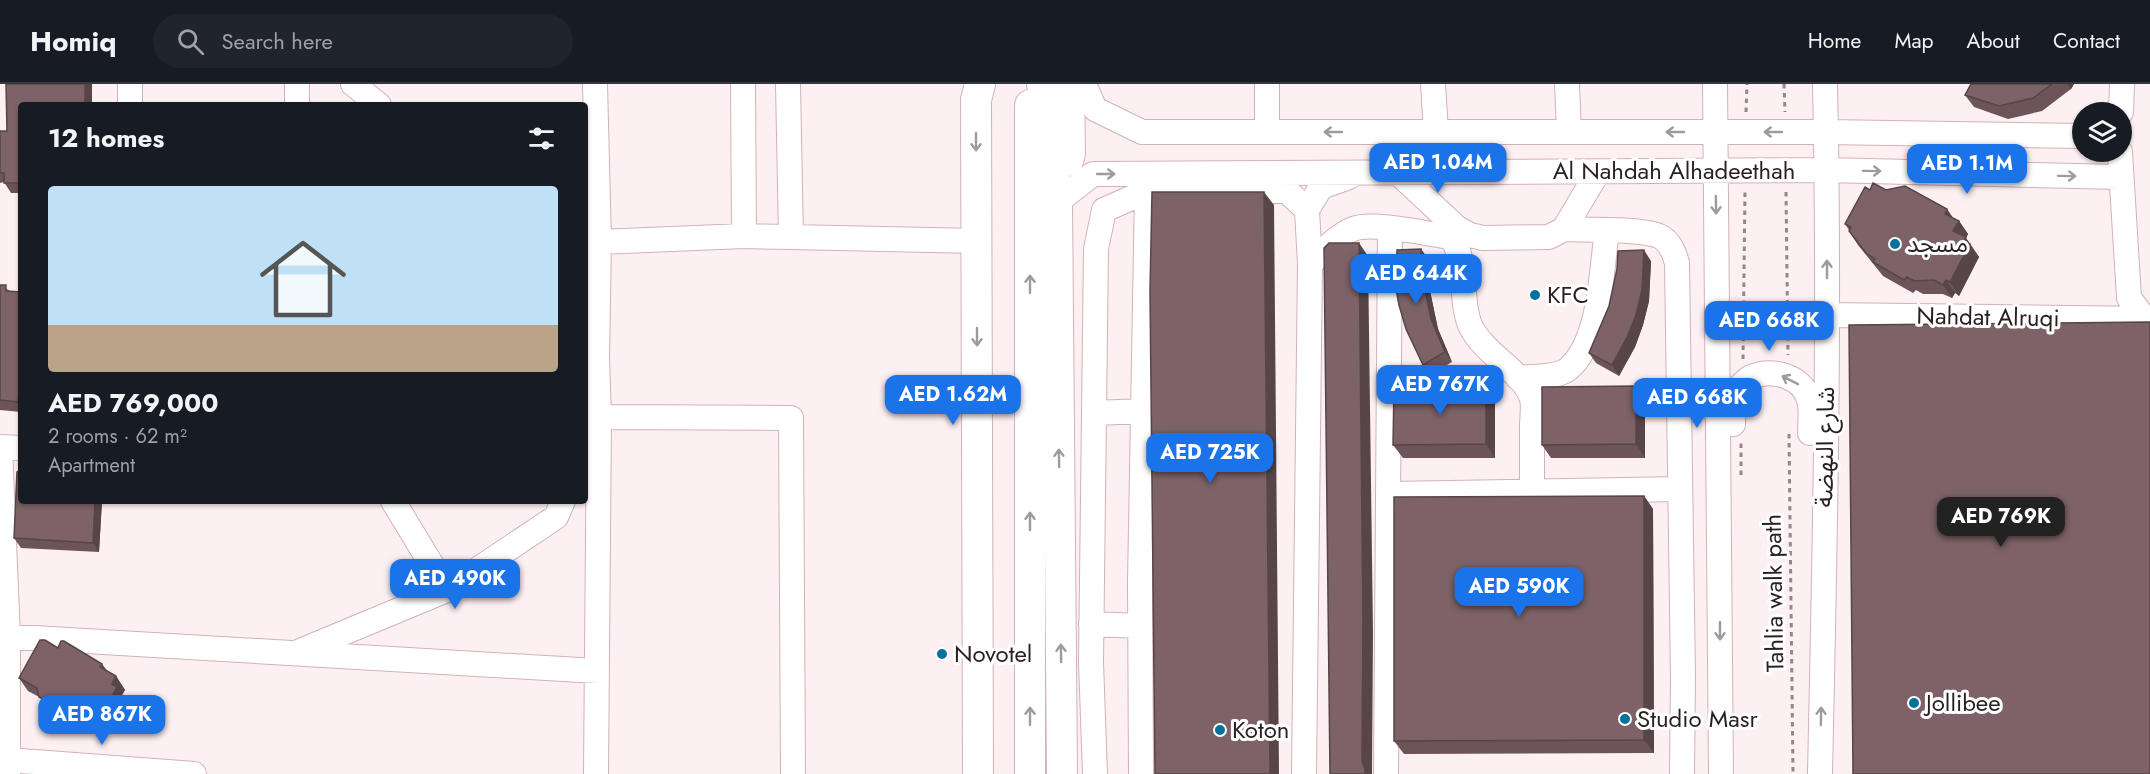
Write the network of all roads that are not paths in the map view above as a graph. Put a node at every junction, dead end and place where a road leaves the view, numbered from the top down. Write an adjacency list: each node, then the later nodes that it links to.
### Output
1 (130, 84): 19 (street)
2 (297, 84): 20 (street)
3 (353, 84): 21 (street)
4 (595, 84): 46 (street)
5 (743, 84): 43 (street)
6 (788, 84): 44 (street)
7 (980, 84): 45 (main road, one-way to 45)
8 (996, 84): 76 (main road)
9 (1030, 84): 77 (main road, one-way to 9)
10 (1042, 84): 37 (main road)
11 (1070, 84): 37 (main road)
12 (1084, 84): 24 (street, Al Nahdah Alhadeethah)
13 (1267, 84): 24 (street)
14 (1433, 84): 25 (street)
15 (1567, 84): 26 (street)
16 (1715, 84): 23 (street)
17 (1825, 84): 27 (street, شارع النهضة)
18 (2122, 84): 22 (street)
19 (130, 102)
20 (297, 102)
21 (375, 102)
22 (2121, 102)
23 (1732, 126): 26 (street, Al Nahdah Alhadeethah, one-way to 26); 27 (street, Al Nahdah Alhadeethah, one-way to 23); 31 (street)
24 (1267, 132): 25 (street, Al Nahdah Alhadeethah, one-way to 24)
25 (1436, 132): 26 (street, Al Nahdah Alhadeethah)
26 (1569, 132)
27 (1819, 132): 28 (street); 30 (street, شارع النهضة)
28 (2072, 136)
29 (2120, 162): 35 (street)
30 (1827, 170): 31 (street, Al Nahdah Alhadeethah); 35 (street, Al Nahdah Alhadeethah, one-way to 35); 48 (street, شارع النهضة, one-way to 30)
31 (1716, 171): 32 (street, Al Nahdah Alhadeethah); 65 (street, one-way to 65)
32 (1598, 172): 34 (street, Al Nahdah Alhadeethah); 40 (street)
33 (1362, 173): 34 (street, Al Nahdah Alhadeethah); 37 (street, Al Nahdah Alhadeethah, one-way to 33); 38 (street)
34 (1398, 173): 42 (street)
35 (2120, 177): 49 (street)
36 (1148, 191): 38 (street); 52 (street); 53 (street)
37 (1057, 202): 78 (main road, one-way to 37)
38 (1308, 210): 47 (street)
39 (1390, 228): 42 (street); 47 (street); 60 (street)
40 (1564, 229): 41 (street); 42 (street)
41 (1607, 231): 51 (street); 58 (street)
42 (1453, 233): 51 (street)
43 (744, 236): 44 (street); 46 (street)
44 (790, 237): 45 (street)
45 (977, 241): 75 (main road, one-way to 75)
46 (599, 243): 50 (street)
47 (1310, 264): 81 (street)
48 (1827, 315): 49 (street, Nahdat Alruqi); 64 (street, شارع النهضة)
49 (2148, 319)
50 (591, 357): 54 (street)
51 (1518, 378): 59 (street)
52 (1143, 411): 53 (street); 67 (street)
53 (1094, 413): 66 (street)
54 (599, 417): 55 (street); 70 (street); 74 (street)
55 (588, 443)
56 (0, 447): 57 (street); 68 (street)
57 (18, 448)
58 (1680, 489): 59 (street); 83 (street)
59 (1532, 492): 60 (street)
60 (1388, 494): 82 (street)
61 (395, 504): 63 (street)
62 (562, 504): 63 (street)
63 (447, 590): 69 (street)
64 (1824, 596): 65 (street, one-way to 65); 85 (street, شارع النهضة, one-way to 64)
65 (1720, 598): 84 (street, one-way to 84)
66 (1091, 624): 67 (street); 79 (street)
67 (1140, 626): 80 (street)
68 (4, 637): 69 (street); 71 (street)
69 (295, 654): 70 (street)
70 (597, 671): 73 (street)
71 (8, 767): 72 (street)
72 (194, 774)
73 (596, 774)
74 (794, 774)
75 (978, 774)
76 (996, 774)
77 (1030, 774)
78 (1062, 774)
79 (1095, 774)
80 (1141, 774)
81 (1304, 774)
82 (1386, 774)
83 (1682, 774)
84 (1722, 774)
85 (1820, 774)

